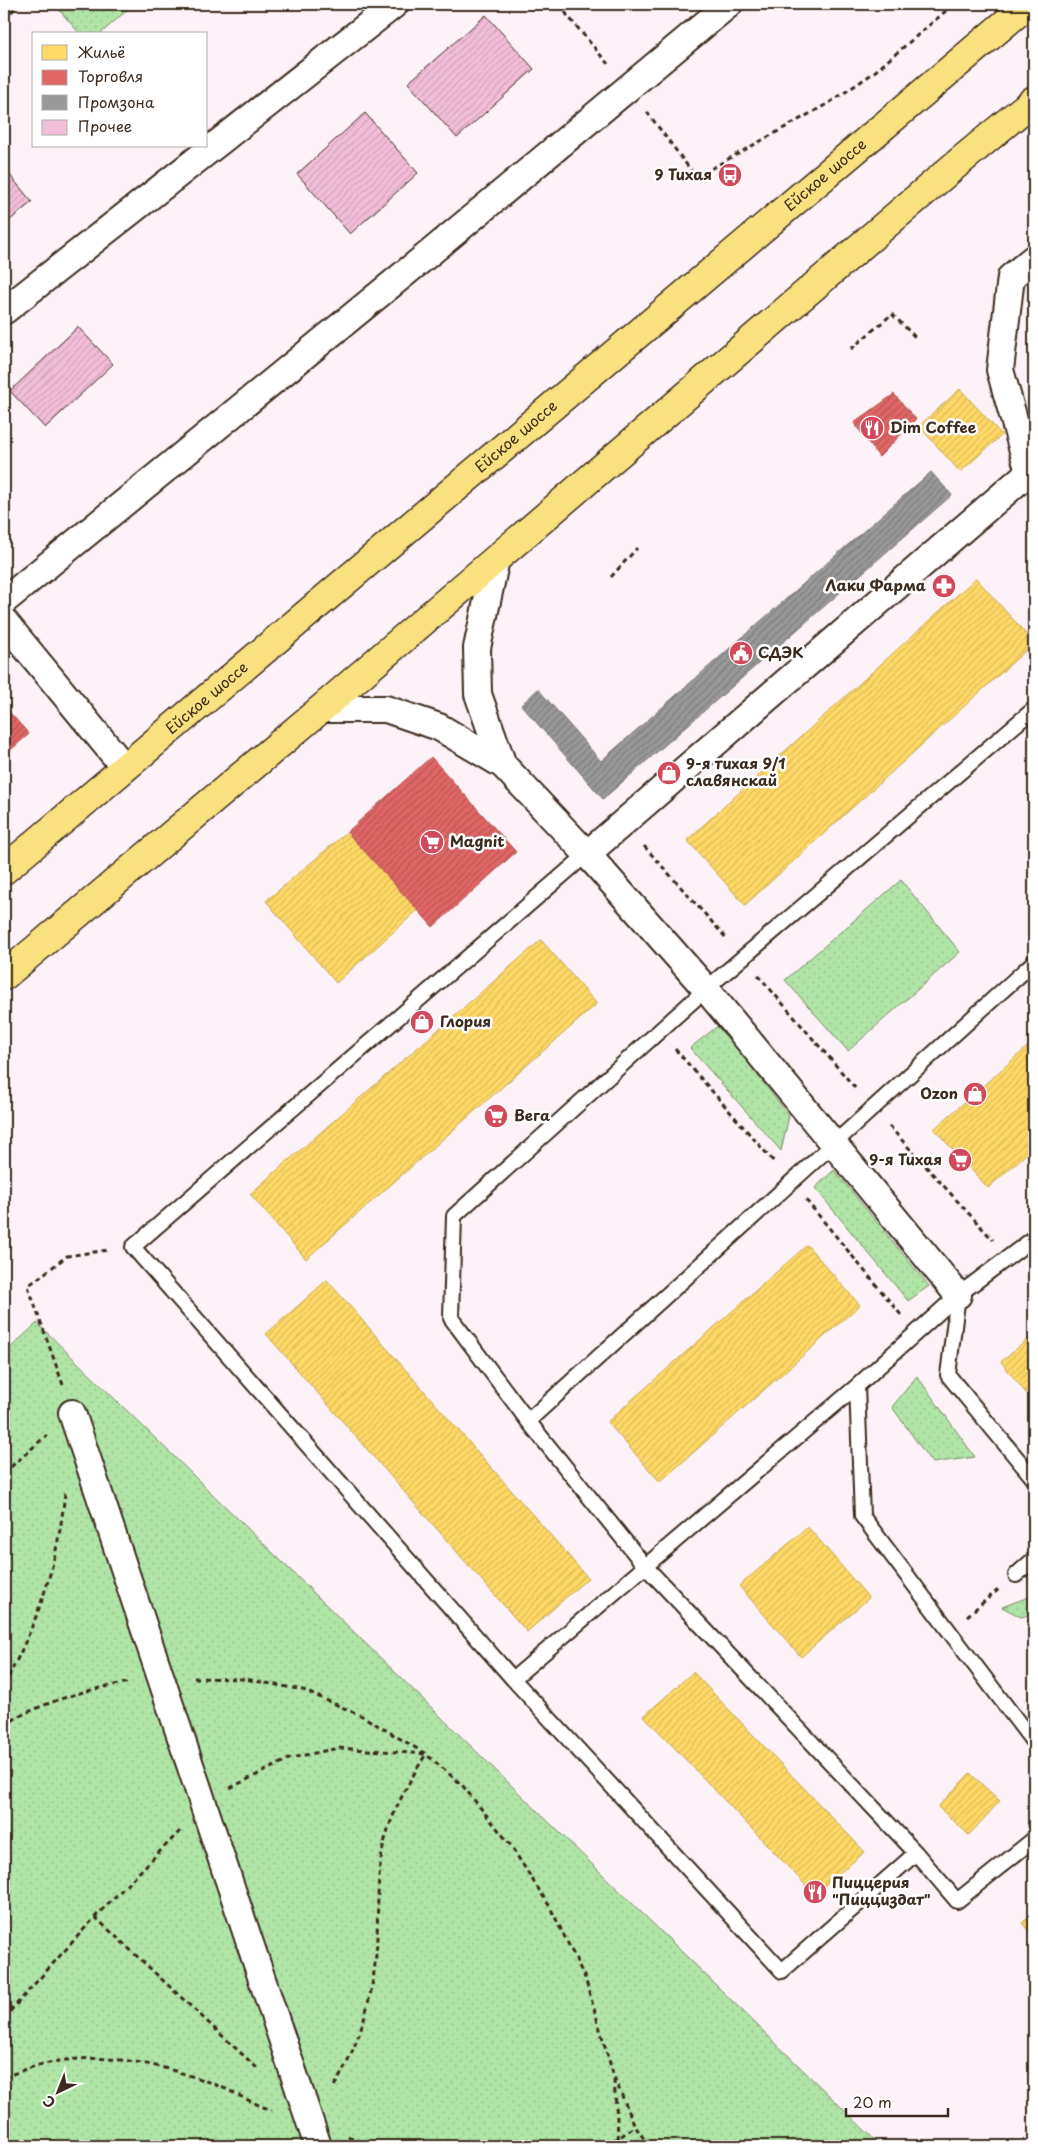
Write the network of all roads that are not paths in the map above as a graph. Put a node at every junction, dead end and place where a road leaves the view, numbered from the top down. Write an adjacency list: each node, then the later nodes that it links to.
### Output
1 (395, 4): 6 (street)
2 (729, 4): 9 (street)
3 (1028, 4): 14 (main road, Ейское шоссе)
4 (1034, 100): 8 (main road)
5 (1034, 258): 7 (street)
6 (4, 311)
7 (1032, 474): 15 (street)
8 (496, 559): 11 (main road); 13 (street)
9 (4, 601)
10 (4, 620): 14 (street)
11 (321, 709): 13 (street); 18 (main road)
12 (1034, 710): 19 (lane)
13 (503, 765): 15 (street)
14 (125, 768): 16 (main road, Ейское шоссе)
15 (587, 854): 19 (street); 30 (lane)
16 (4, 870)
17 (1034, 962): 20 (lane)
18 (4, 976)
19 (706, 989): 20 (street); 25 (lane)
20 (834, 1144): 22 (street); 25 (lane)
21 (1034, 1238): 22 (lane)
22 (958, 1295): 23 (lane); 26 (lane)
23 (856, 1386): 28 (lane); 31 (lane)
24 (72, 1413): 34 (street)
25 (528, 1421): 28 (lane)
26 (1034, 1479)
27 (1034, 1559): 29 (lane)
28 (645, 1566): 30 (lane); 33 (lane)
29 (1016, 1574)
30 (513, 1679): 33 (lane)
31 (1034, 1744)
32 (1034, 1839): 33 (lane)
33 (916, 1853)
34 (318, 2146)

